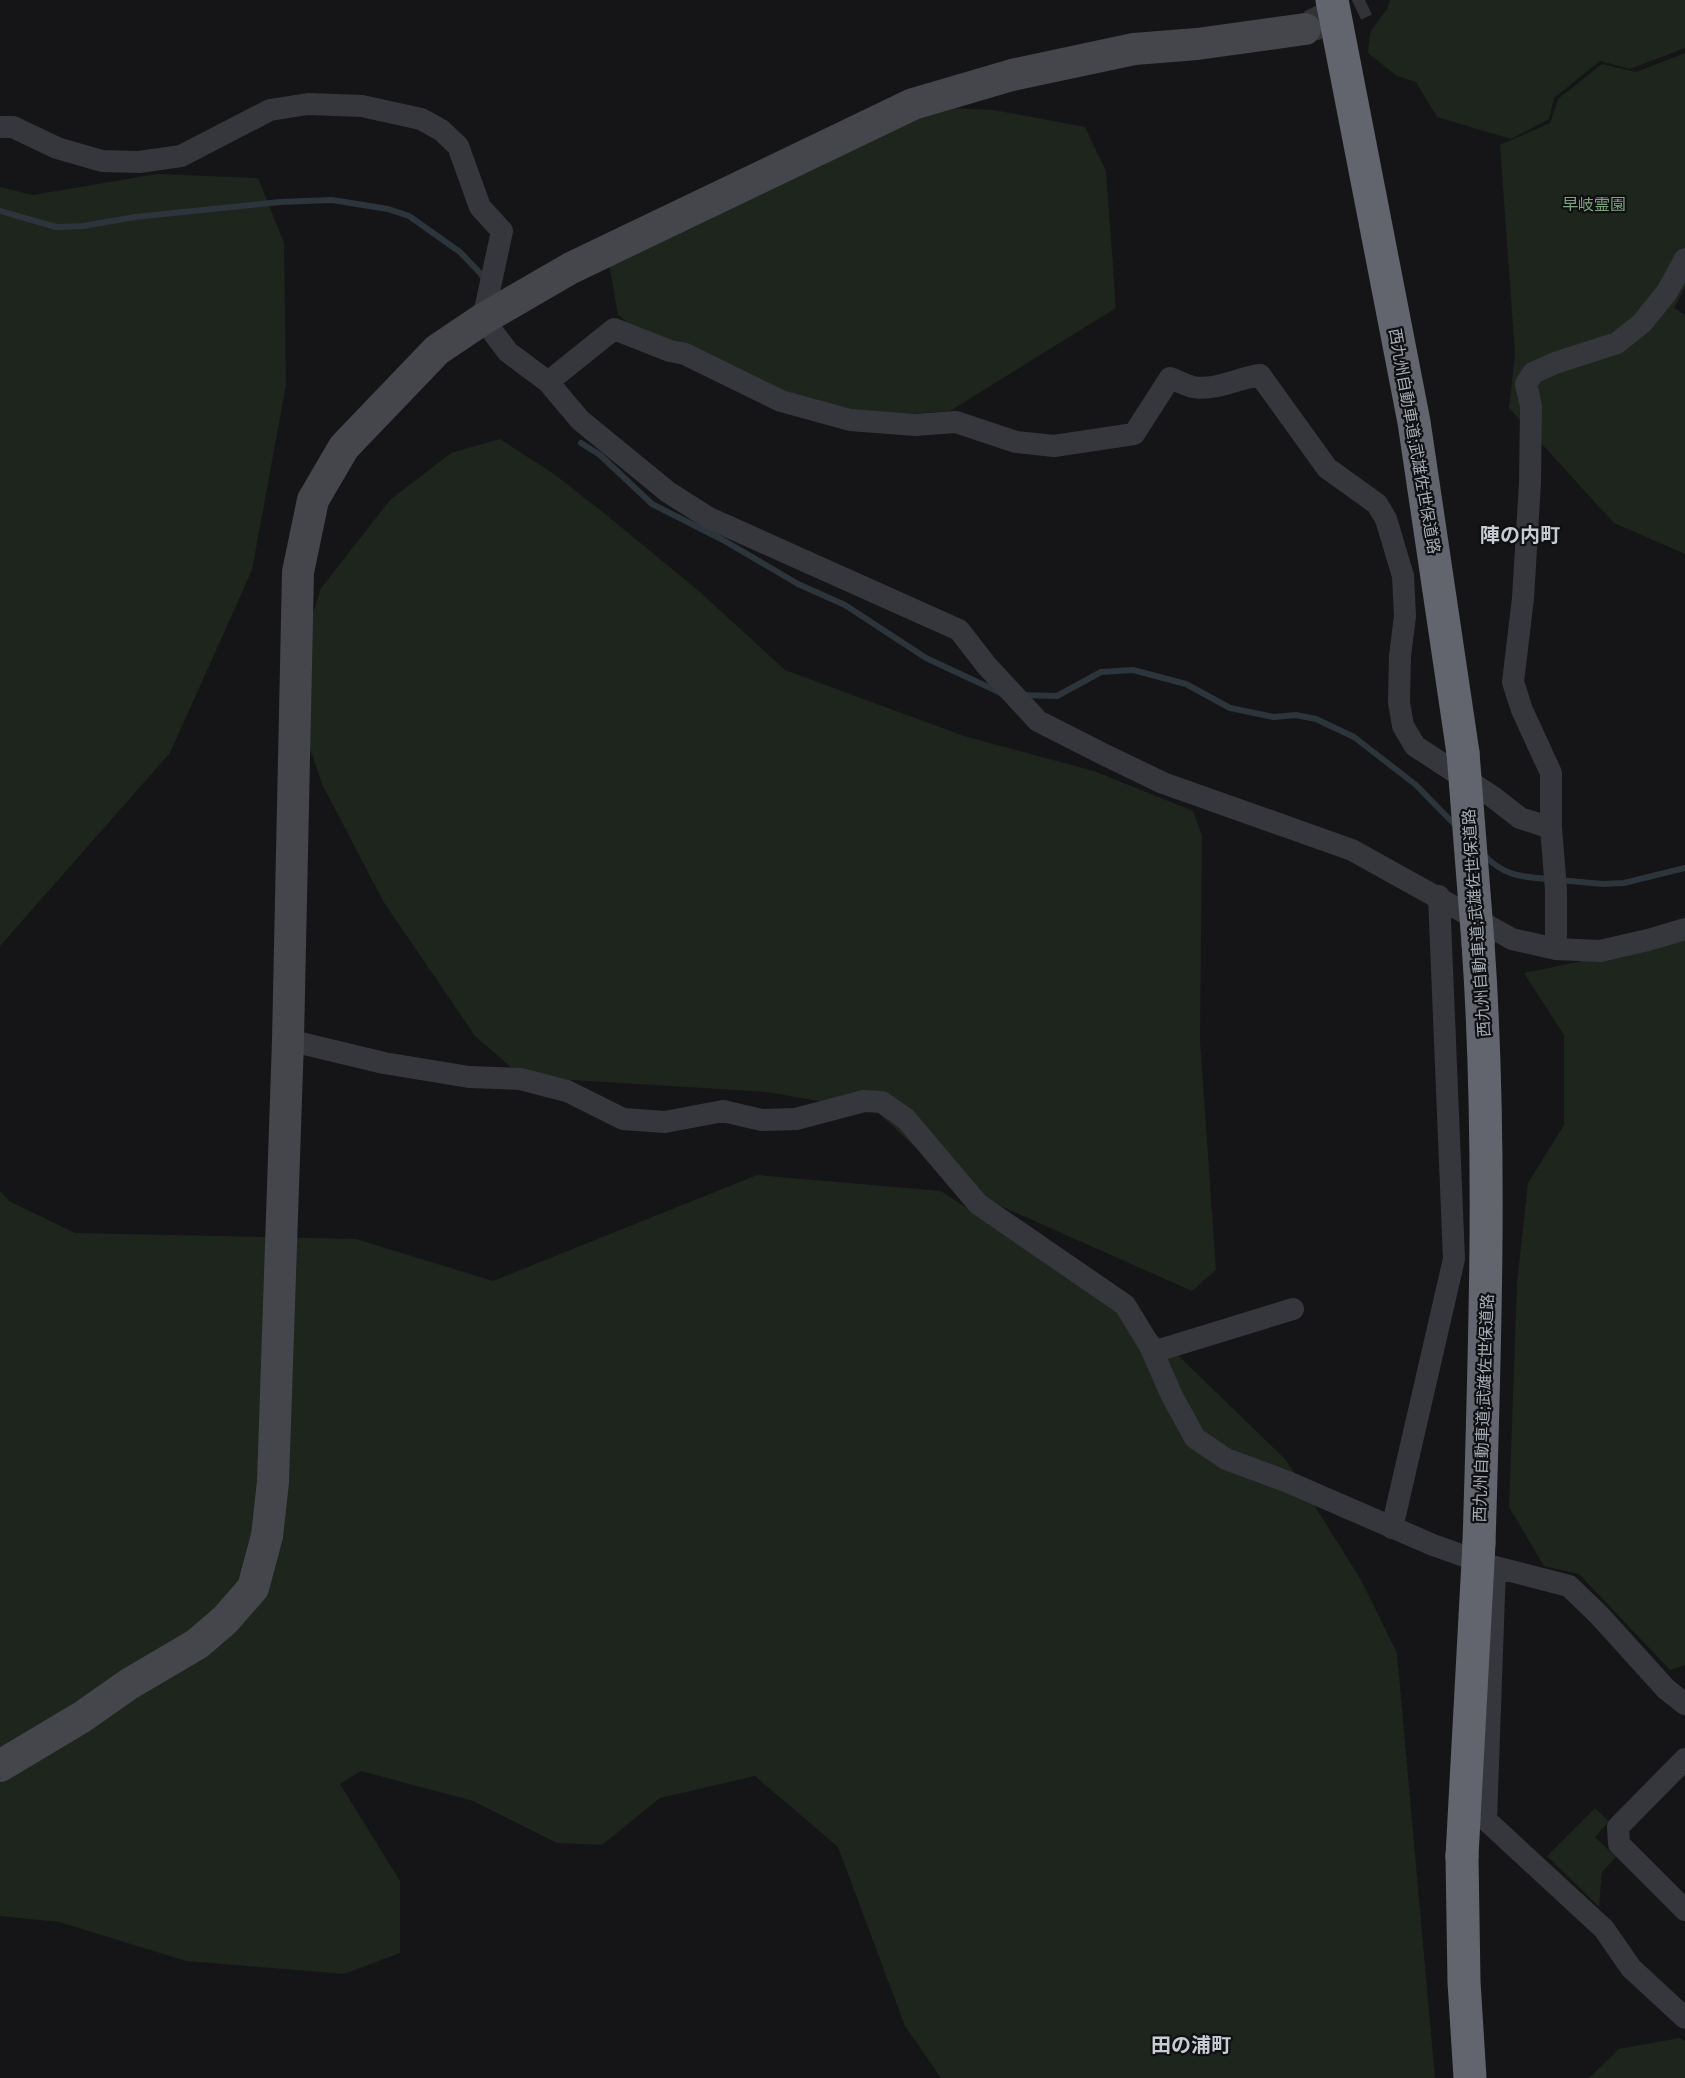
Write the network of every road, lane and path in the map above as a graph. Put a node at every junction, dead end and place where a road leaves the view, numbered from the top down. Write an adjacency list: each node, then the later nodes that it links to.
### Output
1 (1332, 0): 15 (highway, 西九州自動車道;武雄佐世保道路, bridge)
2 (1305, 29): 5 (street)
3 (0, 127): 5 (street)
4 (1685, 259): 7 (street)
5 (483, 319): 6 (street); 11 (street)
6 (548, 382): 7 (street); 8 (street)
7 (1551, 828): 10 (street)
8 (1439, 896): 10 (street); 14 (street)
9 (1685, 928): 10 (street)
10 (1556, 949)
11 (288, 1040): 13 (street); 18 (street)
12 (1293, 1309): 13 (street)
13 (1153, 1352): 14 (street)
14 (1392, 1528): 15 (street)
15 (1487, 1555): 16 (street); 19 (highway, 西九州自動車道;武雄佐世保道路, bridge); 21 (street)
16 (1685, 1704)
17 (1685, 1759): 20 (street)
18 (0, 1766)
19 (1462, 1856): 22 (highway, 西九州自動車道;武雄佐世保道路); 23 (highway, 西九州自動車道;武雄佐世保道路)
20 (1685, 1910)
21 (1685, 2018)
22 (1456, 2078)
23 (1470, 2078)

